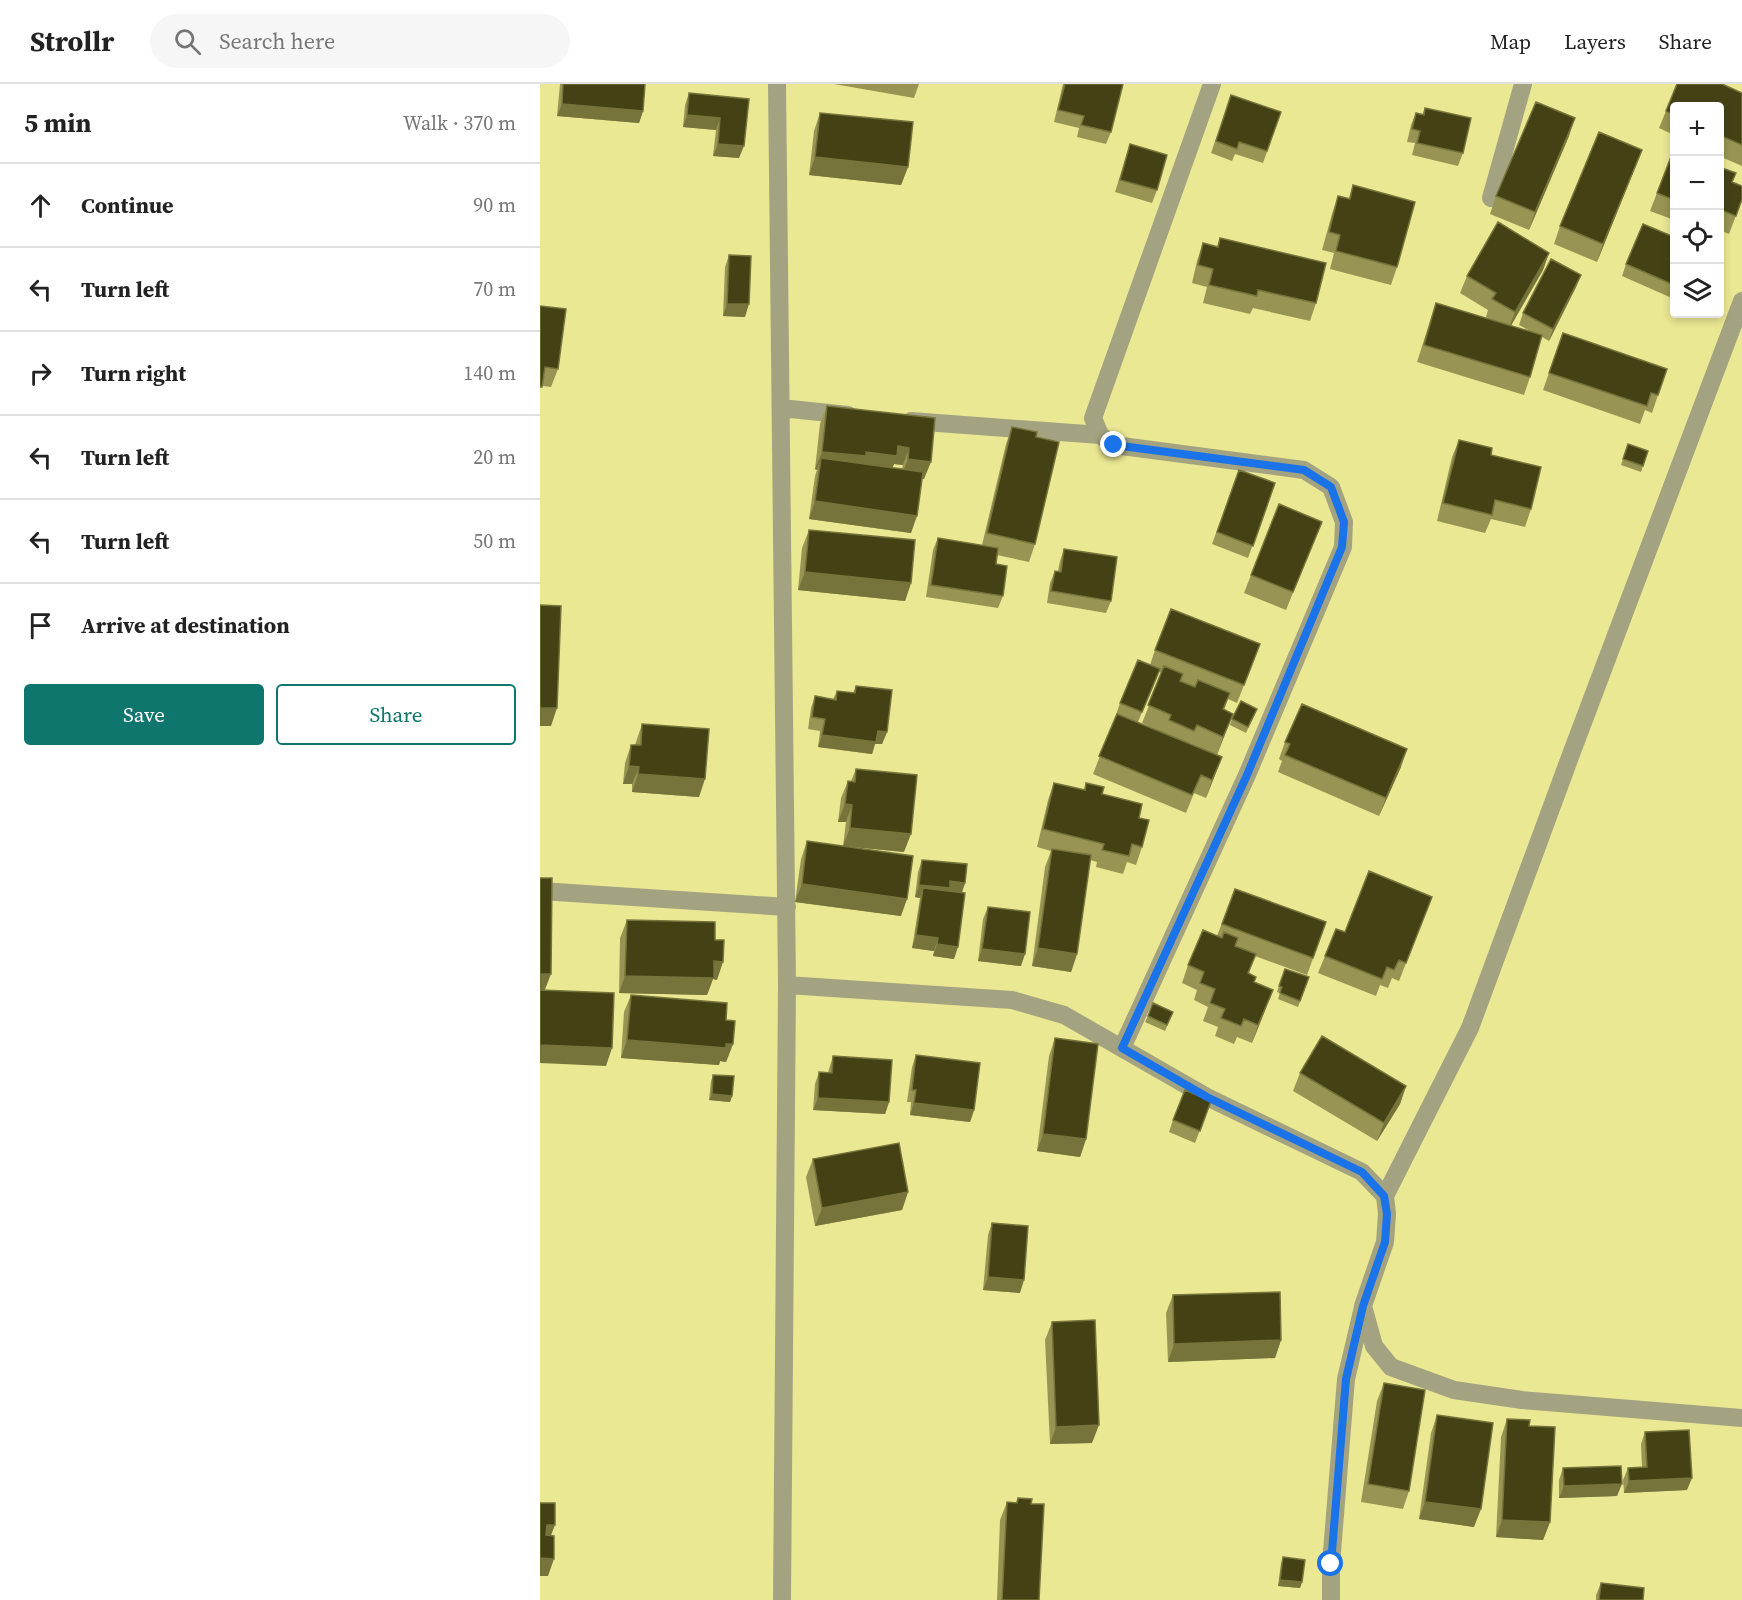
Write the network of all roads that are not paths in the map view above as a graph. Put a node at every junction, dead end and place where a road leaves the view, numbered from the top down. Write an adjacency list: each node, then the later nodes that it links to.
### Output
1 (777, 84): 6 (street)
2 (1212, 84): 9 (street)
3 (1523, 84): 4 (street)
4 (1491, 198)
5 (1742, 301): 14 (street)
6 (781, 408): 7 (street); 11 (street)
7 (861, 416)
8 (896, 420): 9 (street)
9 (1100, 435): 13 (street)
10 (540, 891): 11 (street)
11 (787, 907): 12 (street)
12 (787, 985): 13 (street); 17 (street)
13 (1122, 1048): 14 (street)
14 (1384, 1196): 15 (street)
15 (1363, 1306): 16 (street); 18 (street)
16 (1742, 1418)
17 (782, 1600)
18 (1331, 1600)

